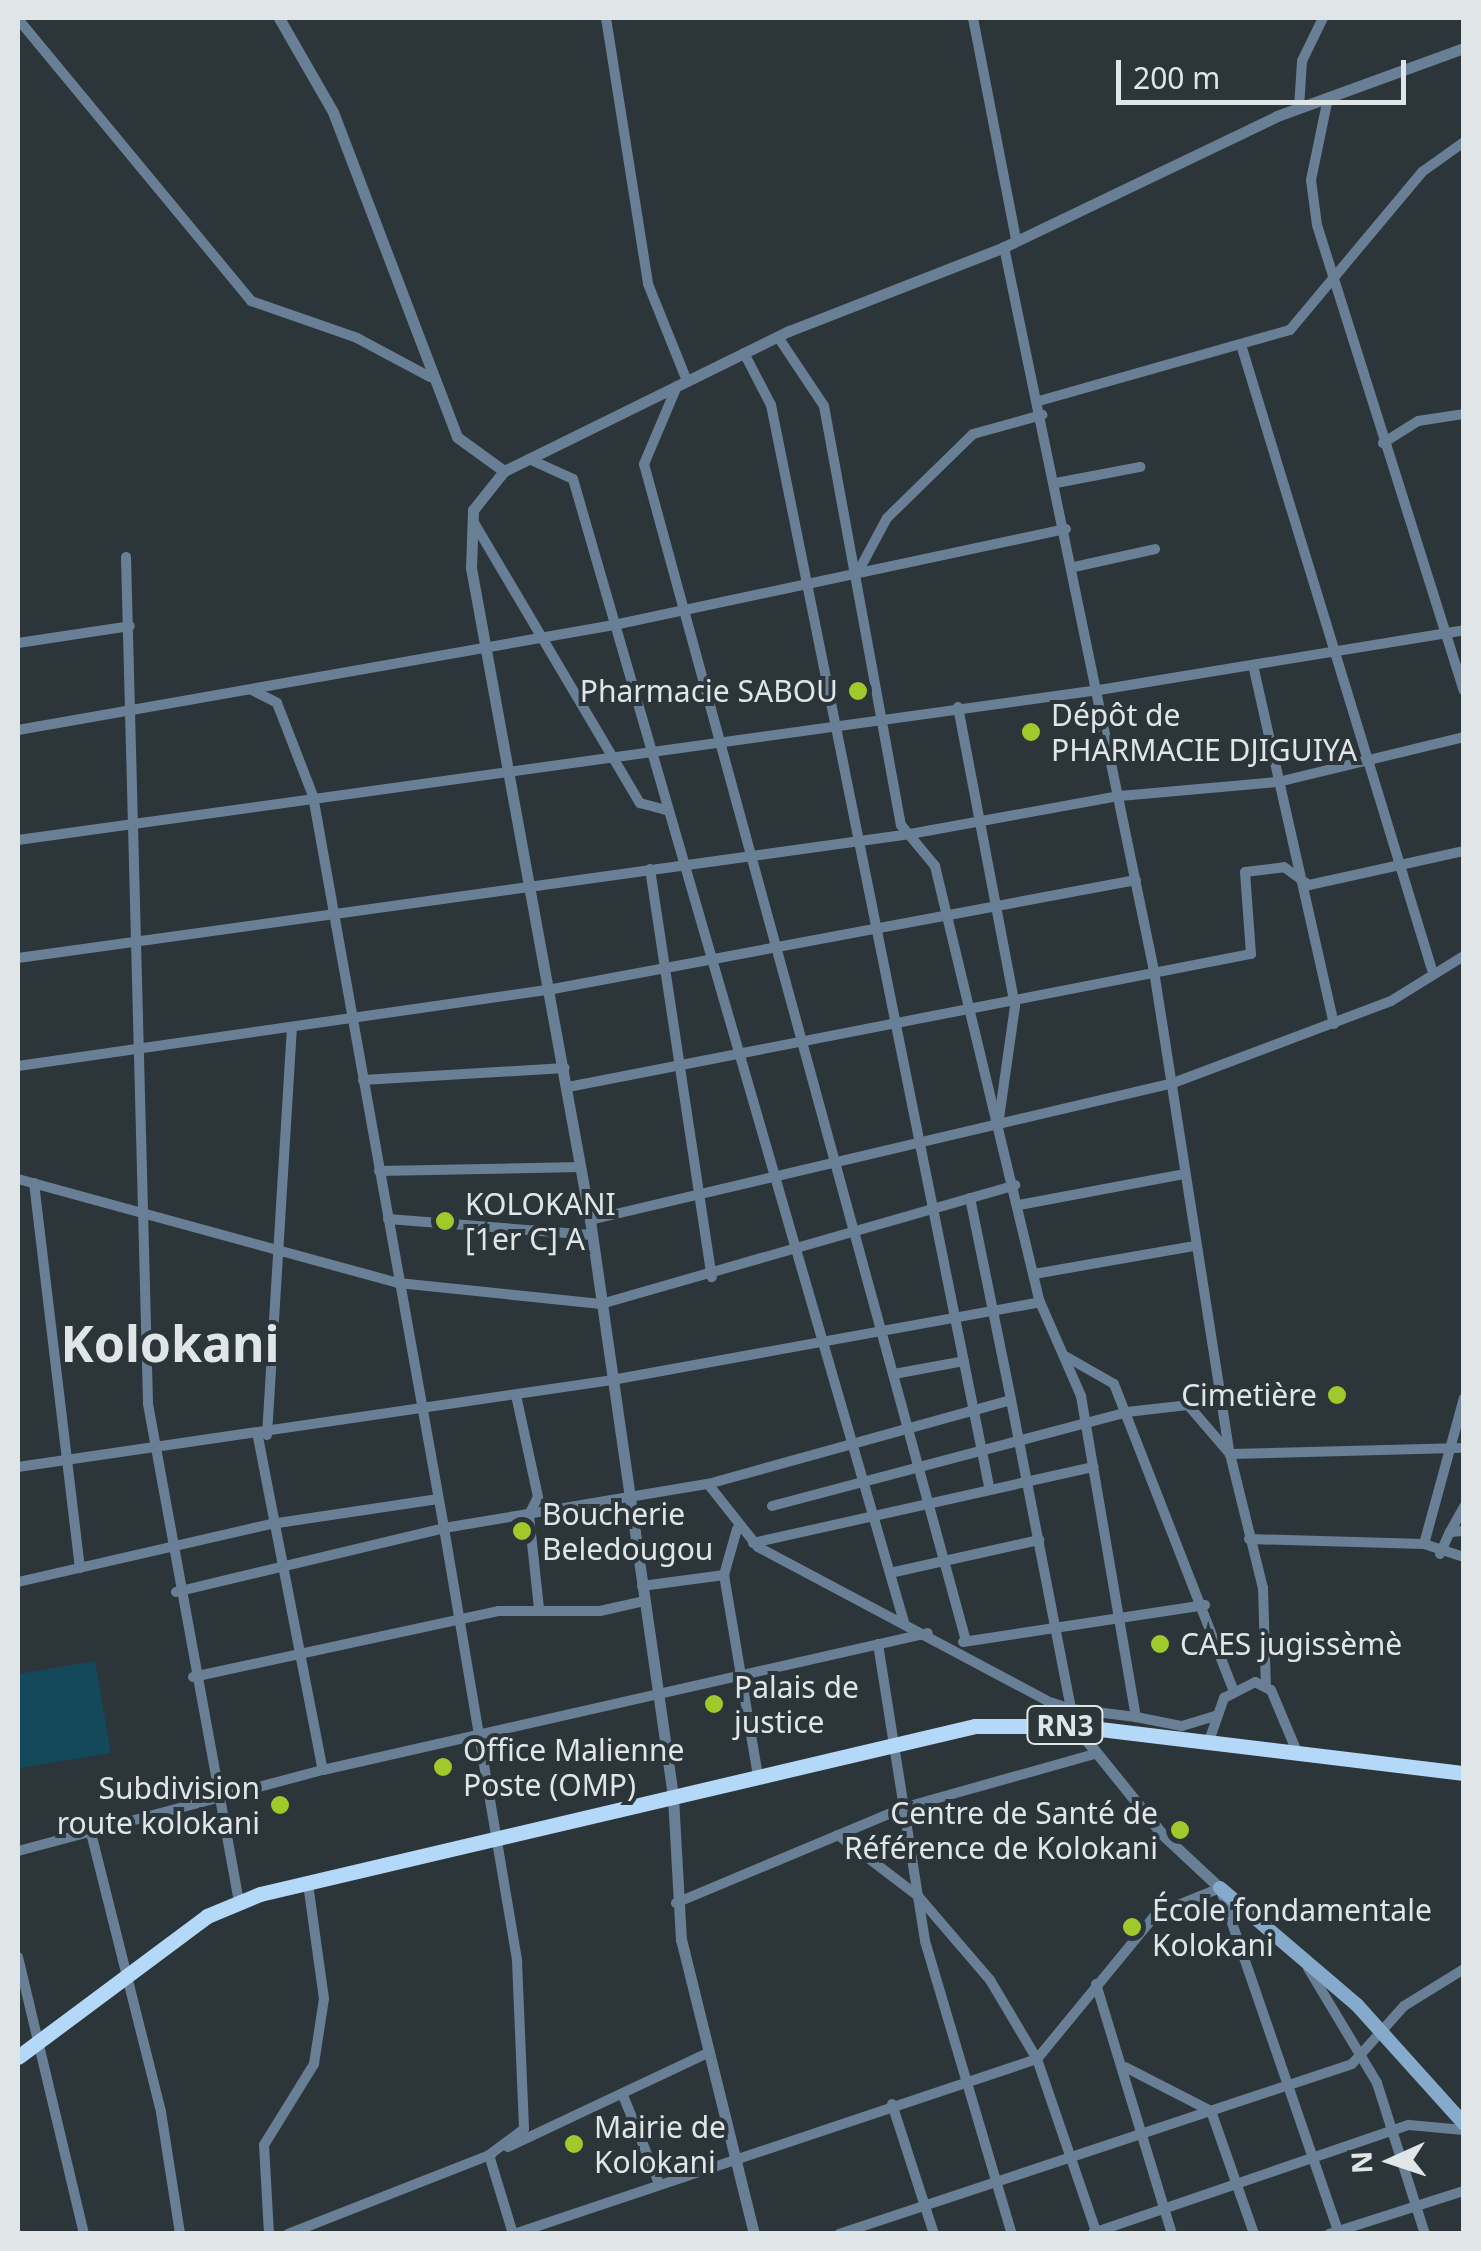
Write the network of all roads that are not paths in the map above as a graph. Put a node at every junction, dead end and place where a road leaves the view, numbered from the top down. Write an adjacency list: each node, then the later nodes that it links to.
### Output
1 (279, 18): 15 (street)
2 (606, 18): 16 (street)
3 (973, 18): 10 (street)
4 (1323, 18): 8 (street)
5 (18, 20): 15 (street)
6 (1464, 48): 7 (street)
7 (1328, 98): 8 (street); 11 (street)
8 (1299, 108): 10 (street)
9 (1464, 142): 11 (street)
10 (1010, 243): 12 (street); 17 (street)
11 (1333, 274): 13 (street); 20 (street)
12 (778, 336): 14 (street); 30 (street)
13 (1242, 348): 17 (street); 40 (street)
14 (744, 353): 16 (street); 31 (street)
15 (430, 377): 23 (street)
16 (682, 384): 21 (street); 32 (street)
17 (1039, 400): 19 (street)
18 (1464, 414): 20 (street)
19 (1042, 416): 24 (street); 30 (street)
20 (1383, 443): 36 (street)
21 (529, 459): 23 (street); 33 (street)
22 (1140, 467): 24 (street)
23 (504, 471): 25 (street)
24 (1056, 483): 26 (street)
25 (472, 521): 37 (street); 39 (street)
26 (1066, 529): 29 (street); 30 (street)
27 (1156, 549): 29 (street)
28 (126, 556): 34 (street)
29 (1074, 566): 43 (street)
30 (858, 572): 31 (street); 47 (street)
31 (804, 582): 32 (street); 48 (street)
32 (682, 608): 33 (street); 51 (street)
33 (614, 625): 37 (street); 52 (street)
34 (130, 626): 38 (street); 46 (street)
35 (1464, 630): 36 (street)
36 (1445, 632): 40 (street); 44 (street)
37 (540, 636): 39 (street); 53 (street)
38 (18, 643)
39 (488, 644): 42 (street); 55 (street)
40 (1336, 651): 41 (street); 54 (street)
41 (1253, 664): 43 (street); 56 (street)
42 (252, 690): 46 (street); 57 (street)
43 (1100, 690): 45 (street); 58 (street)
44 (1464, 690)
45 (958, 707): 47 (street); 60 (street)
46 (134, 711): 49 (street); 61 (street)
47 (880, 716): 48 (street); 62 (street)
48 (834, 726): 51 (street); 63 (street)
49 (18, 730)
50 (1464, 737): 54 (street)
51 (718, 744): 52 (street); 66 (street)
52 (649, 749): 53 (street); 59 (street)
53 (614, 755): 55 (street); 59 (street)
54 (1368, 760): 56 (street); 68 (street)
55 (512, 773): 57 (street); 72 (street)
56 (1278, 782): 58 (street); 70 (street)
57 (312, 796): 61 (street); 75 (street)
58 (1120, 796): 60 (street); 71 (street)
59 (666, 810): 67 (street)
60 (980, 822): 62 (street); 73 (street)
61 (139, 825): 64 (street); 77 (street)
62 (910, 834): 63 (street); 74 (street)
63 (857, 838): 66 (street); 76 (street)
64 (18, 840)
65 (1464, 851): 68 (street)
66 (747, 852): 67 (street); 78 (street)
67 (682, 865): 69 (street); 81 (street)
68 (1399, 865): 70 (street); 83 (street)
69 (650, 869): 72 (street); 82 (street)
70 (1298, 877): 84 (street); 90 (street)
71 (1136, 880): 73 (street); 84 (street)
72 (534, 885): 75 (street); 85 (street)
73 (994, 902): 74 (street); 86 (street)
74 (942, 911): 76 (street); 87 (street)
75 (334, 914): 77 (street); 88 (street)
76 (874, 923): 78 (street); 89 (street)
77 (142, 944): 80 (street); 93 (street)
78 (772, 945): 81 (street); 92 (street)
79 (1464, 956): 83 (street)
80 (18, 958)
81 (708, 960): 82 (street); 94 (street)
82 (664, 968): 85 (street); 95 (street)
83 (1432, 970): 90 (street)
84 (1154, 971): 86 (street); 99 (street)
85 (554, 989): 88 (street); 97 (street)
86 (1016, 1006): 87 (street); 101 (street)
87 (966, 1012): 89 (street); 101 (street)
88 (354, 1021): 91 (street); 98 (street)
89 (895, 1022): 92 (street); 102 (street)
90 (1334, 1024): 99 (street)
91 (292, 1028): 93 (street); 121 (street)
92 (797, 1039): 94 (street); 103 (street)
93 (144, 1049): 96 (street); 115 (street)
94 (735, 1050): 95 (street); 107 (street)
95 (675, 1060): 100 (street); 111 (street)
96 (18, 1066)
97 (565, 1068): 98 (street); 100 (street)
98 (363, 1080): 105 (street)
99 (1172, 1083): 101 (street); 106 (street)
100 (568, 1087): 104 (street)
101 (998, 1124): 102 (street); 110 (street)
102 (921, 1142): 103 (street); 114 (street)
103 (834, 1160): 107 (street); 118 (street)
104 (580, 1167): 105 (street); 117 (street)
105 (380, 1170): 116 (street)
106 (1185, 1174): 113 (street); 120 (street)
107 (774, 1175): 111 (street); 122 (street)
108 (18, 1179): 109 (street)
109 (34, 1183): 115 (street); 151 (street)
110 (1014, 1185): 112 (street); 113 (street)
111 (703, 1194): 117 (street); 124 (street)
112 (970, 1198): 114 (street); 128 (street)
113 (1019, 1205): 123 (street)
114 (934, 1210): 118 (street); 129 (street)
115 (148, 1212): 121 (street); 148 (street)
116 (388, 1218): 119 (street); 125 (street)
117 (590, 1220): 119 (street)
118 (856, 1234): 122 (street); 130 (street)
119 (591, 1235): 127 (street)
120 (1194, 1246): 123 (street); 150 (street)
121 (271, 1253): 125 (street); 144 (street)
122 (795, 1253): 124 (street); 131 (street)
123 (1034, 1274): 126 (street)
124 (712, 1277): 127 (street)
125 (398, 1283): 127 (street); 140 (street)
126 (1040, 1302): 128 (street); 132 (street)
127 (601, 1304): 135 (street)
128 (992, 1308): 129 (street); 138 (street)
129 (954, 1313): 130 (street); 133 (street)
130 (882, 1327): 131 (street); 134 (street)
131 (822, 1340): 135 (street); 146 (street)
132 (1064, 1356): 141 (street); 142 (street)
133 (964, 1362): 134 (street); 139 (street)
134 (894, 1374): 143 (street)
135 (612, 1380): 136 (street); 159 (street)
136 (516, 1395): 140 (street); 164 (street)
137 (1464, 1398): 147 (street)
138 (1011, 1400): 139 (street); 145 (street)
139 (973, 1407): 143 (street); 149 (street)
140 (420, 1410): 144 (street); 160 (street)
141 (1127, 1412): 142 (street); 150 (street); 187 (street)
142 (1086, 1424): 145 (street); 152 (street)
143 (908, 1426): 146 (street); 154 (street)
144 (262, 1436): 148 (street); 166 (street)
145 (1019, 1442): 149 (street); 155 (street)
146 (853, 1443): 156 (street); 157 (street)
147 (1458, 1448): 150 (street); 174 (street)
148 (154, 1452): 151 (street); 175 (street)
149 (982, 1453): 154 (street); 158 (street)
150 (1230, 1454): 171 (street)
151 (70, 1463): 153 (street); 179 (street)
152 (1094, 1467): 155 (street); 189 (street)
153 (18, 1468)
154 (920, 1468): 156 (street); 161 (street)
155 (1026, 1476): 158 (street); 172 (street)
156 (864, 1482): 162 (street); 165 (street)
157 (708, 1484): 159 (street); 168 (street)
158 (989, 1486): 161 (street)
159 (629, 1494): 164 (street); 184 (street)
160 (438, 1499): 166 (street); 167 (street)
161 (928, 1500): 165 (street); 178 (street)
162 (772, 1506)
163 (1464, 1507): 170 (street)
164 (534, 1512): 167 (street); 188 (street)
165 (873, 1514): 173 (street); 181 (street)
166 (271, 1524): 175 (street); 180 (street)
167 (444, 1528): 180 (street); 190 (street)
168 (736, 1529): 173 (street); 182 (street)
169 (1464, 1531): 170 (street)
170 (1450, 1532): 176 (street)
171 (1249, 1539): 174 (street); 200 (street)
172 (1039, 1540): 178 (street); 192 (street)
173 (753, 1543): 191 (street)
174 (1424, 1544): 176 (street)
175 (169, 1548): 179 (street); 185 (street)
176 (1440, 1554): 177 (street)
177 (1464, 1557)
178 (946, 1565): 181 (street); 194 (street)
179 (80, 1568): 183 (street)
180 (281, 1570): 185 (street); 197 (street)
181 (890, 1573): 191 (street)
182 (724, 1575): 184 (street); 198 (street)
183 (18, 1582)
184 (642, 1586): 186 (street)
185 (176, 1592): 199 (street)
186 (644, 1602): 188 (street); 202 (street)
187 (1204, 1605): 189 (street); 201 (street)
188 (539, 1610): 190 (street)
189 (1121, 1618): 192 (street); 204 (street)
190 (459, 1619): 197 (street); 206 (street)
191 (904, 1622): 193 (street)
192 (1057, 1627): 194 (street); 205 (street)
193 (928, 1633): 195 (street); 196 (street)
194 (966, 1641): 196 (street)
195 (878, 1644): 198 (street); 208 (street)
196 (947, 1644): 205 (street)
197 (298, 1654): 199 (street); 211 (street)
198 (744, 1675): 202 (street); 213 (street)
199 (194, 1677): 215 (street)
200 (1266, 1688): 201 (street); 209 (street)
201 (1233, 1689): 203 (street)
202 (658, 1694): 206 (street); 214 (street)
203 (1217, 1715): 204 (street); 207 (street)
204 (1136, 1717): 205 (street)
205 (1073, 1718): 207 (highway, RN3); 208 (highway, RN3); 210 (street)
206 (476, 1735): 211 (street); 219 (street)
207 (1209, 1742): 209 (highway, RN3)
208 (900, 1743): 213 (highway, RN3); 216 (street)
209 (1297, 1752): 212 (highway, RN3)
210 (1094, 1754): 216 (street); 222 (street)
211 (323, 1770): 215 (street)
212 (1464, 1773)
213 (758, 1777): 214 (highway, RN3)
214 (673, 1796): 219 (highway, RN3); 225 (street)
215 (218, 1802): 217 (street); 224 (street)
216 (906, 1807): 218 (street); 223 (street)
217 (91, 1833): 220 (street); 229 (street)
218 (838, 1835): 223 (street); 225 (street)
219 (496, 1838): 221 (highway, RN3); 247 (street)
220 (18, 1851)
221 (308, 1883): 224 (highway, RN3); 262 (street)
222 (1220, 1888): 226 (main road); 230 (street); 239 (street)
223 (918, 1896): 236 (street); 238 (street)
224 (239, 1902): 229 (highway, RN3)
225 (676, 1903): 233 (street)
226 (1299, 1955): 231 (main road); 234 (street)
227 (18, 1958): 232 (street)
228 (1464, 1969): 231 (street)
229 (127, 1975): 232 (highway, RN3); 261 (street)
230 (1096, 1984): 236 (street); 237 (street)
231 (1381, 2031): 234 (street); 243 (main road)
232 (37, 2042): 235 (highway, RN3); 260 (street)
233 (710, 2052): 240 (street); 246 (street)
234 (1361, 2054): 239 (street); 244 (street)
235 (18, 2057)
236 (1037, 2059): 238 (street); 248 (street)
237 (1125, 2067): 242 (street); 245 (street)
238 (960, 2082): 241 (street); 250 (street)
239 (1291, 2083): 242 (street); 249 (street)
240 (624, 2098): 247 (street); 251 (street)
241 (892, 2104): 246 (street); 255 (street)
242 (1211, 2111): 245 (street); 252 (street)
243 (1464, 2127): 244 (street)
244 (1386, 2132): 249 (street); 254 (street)
245 (1142, 2135): 248 (street); 256 (street)
246 (736, 2152): 251 (street); 265 (street)
247 (489, 2155): 263 (street); 264 (street)
248 (1070, 2157): 250 (street); 259 (street)
249 (1315, 2158): 252 (street); 257 (street)
250 (994, 2180): 255 (street); 267 (street)
251 (658, 2181): 264 (street)
252 (1239, 2184): 256 (street); 269 (street)
253 (1464, 2190): 254 (street)
254 (1415, 2200): 257 (street); 270 (street)
255 (927, 2201): 258 (street); 266 (street)
256 (1165, 2208): 259 (street); 268 (street)
257 (1335, 2232)
258 (843, 2233)
259 (1095, 2233)
260 (84, 2234)
261 (180, 2234)
262 (268, 2234)
263 (288, 2234)
264 (514, 2234)
265 (754, 2234)
266 (934, 2234)
267 (1012, 2234)
268 (1172, 2234)
269 (1254, 2234)
270 (1425, 2234)

